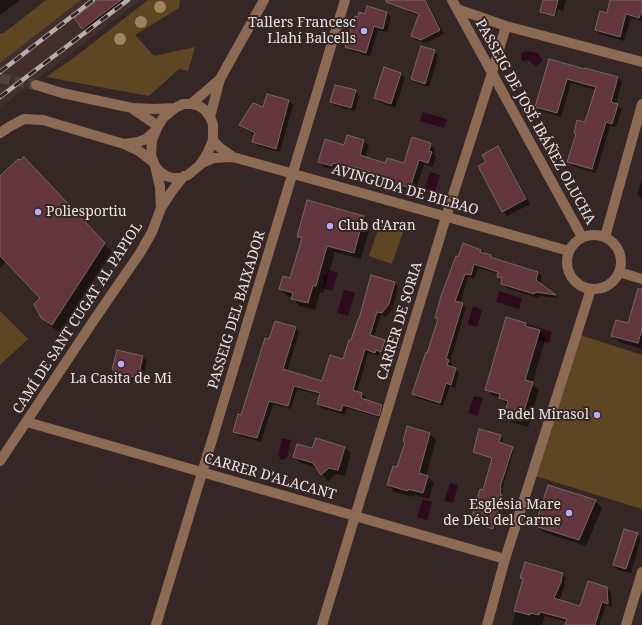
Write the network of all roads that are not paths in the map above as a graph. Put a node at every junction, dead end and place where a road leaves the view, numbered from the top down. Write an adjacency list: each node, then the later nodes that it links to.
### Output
1 (264, 0): 7 (street)
2 (344, 2): 21 (street, PASSEIG DEL BAIXADOR)
3 (454, 5): 4 (street); 6 (street, PASSEIG DE JOSÉ IBÁÑEZ OLUCHA)
4 (506, 26): 5 (street); 6 (street, CARRER DE SORIA)
5 (642, 62)
6 (492, 73): 24 (street, CARRER DE SORIA); 25 (street, PASSEIG DE JOSÉ IBÁÑEZ OLUCHA)
7 (220, 79): 9 (street); 13 (street)
8 (36, 85): 11 (street)
9 (191, 104): 12 (street); 13 (street)
10 (642, 104): 26 (street)
11 (132, 108): 12 (street); 14 (street)
12 (175, 108): 14 (street)
13 (210, 117): 16 (street)
14 (156, 129): 17 (street); 19 (street)
15 (0, 133): 17 (street)
16 (212, 140): 18 (street, AVINGUDA DE BILBAO); 20 (street)
17 (124, 144): 19 (street)
18 (233, 157): 20 (street, AVINGUDA DE BILBAO); 21 (street, AVINGUDA DE BILBAO)
19 (154, 164): 22 (street); 23 (street, CAMÍ DE SANT CUGAT AL PAPIOL)
20 (200, 165): 22 (street)
21 (293, 174): 24 (street, AVINGUDA DE BILBAO); 33 (street, PASSEIG DEL BAIXADOR)
22 (184, 176): 23 (street, CAMÍ DE SANT CUGAT AL PAPIOL)
23 (161, 208): 31 (street, CAMÍ DE SANT CUGAT AL PAPIOL)
24 (446, 217): 27 (street, AVINGUDA DE BILBAO); 34 (street, CARRER DE SORIA)
25 (582, 237): 26 (street); 27 (street)
26 (605, 237): 28 (street)
27 (569, 251): 30 (street)
28 (619, 272): 29 (street); 30 (street)
29 (642, 279)
30 (591, 289): 35 (street)
31 (27, 422): 32 (street, CAMÍ DE SANT CUGAT AL PAPIOL); 33 (street, CARRER D'ALACANT)
32 (0, 461)
33 (202, 472): 34 (street, CARRER D'ALACANT); 37 (street, PASSEIG DEL BAIXADOR)
34 (356, 515): 35 (street, CARRER D'ALACANT); 38 (street, CARRER DE SORIA)
35 (506, 559): 39 (street)
36 (642, 572): 40 (street)
37 (156, 625)
38 (322, 625)
39 (487, 625)
40 (626, 625)

